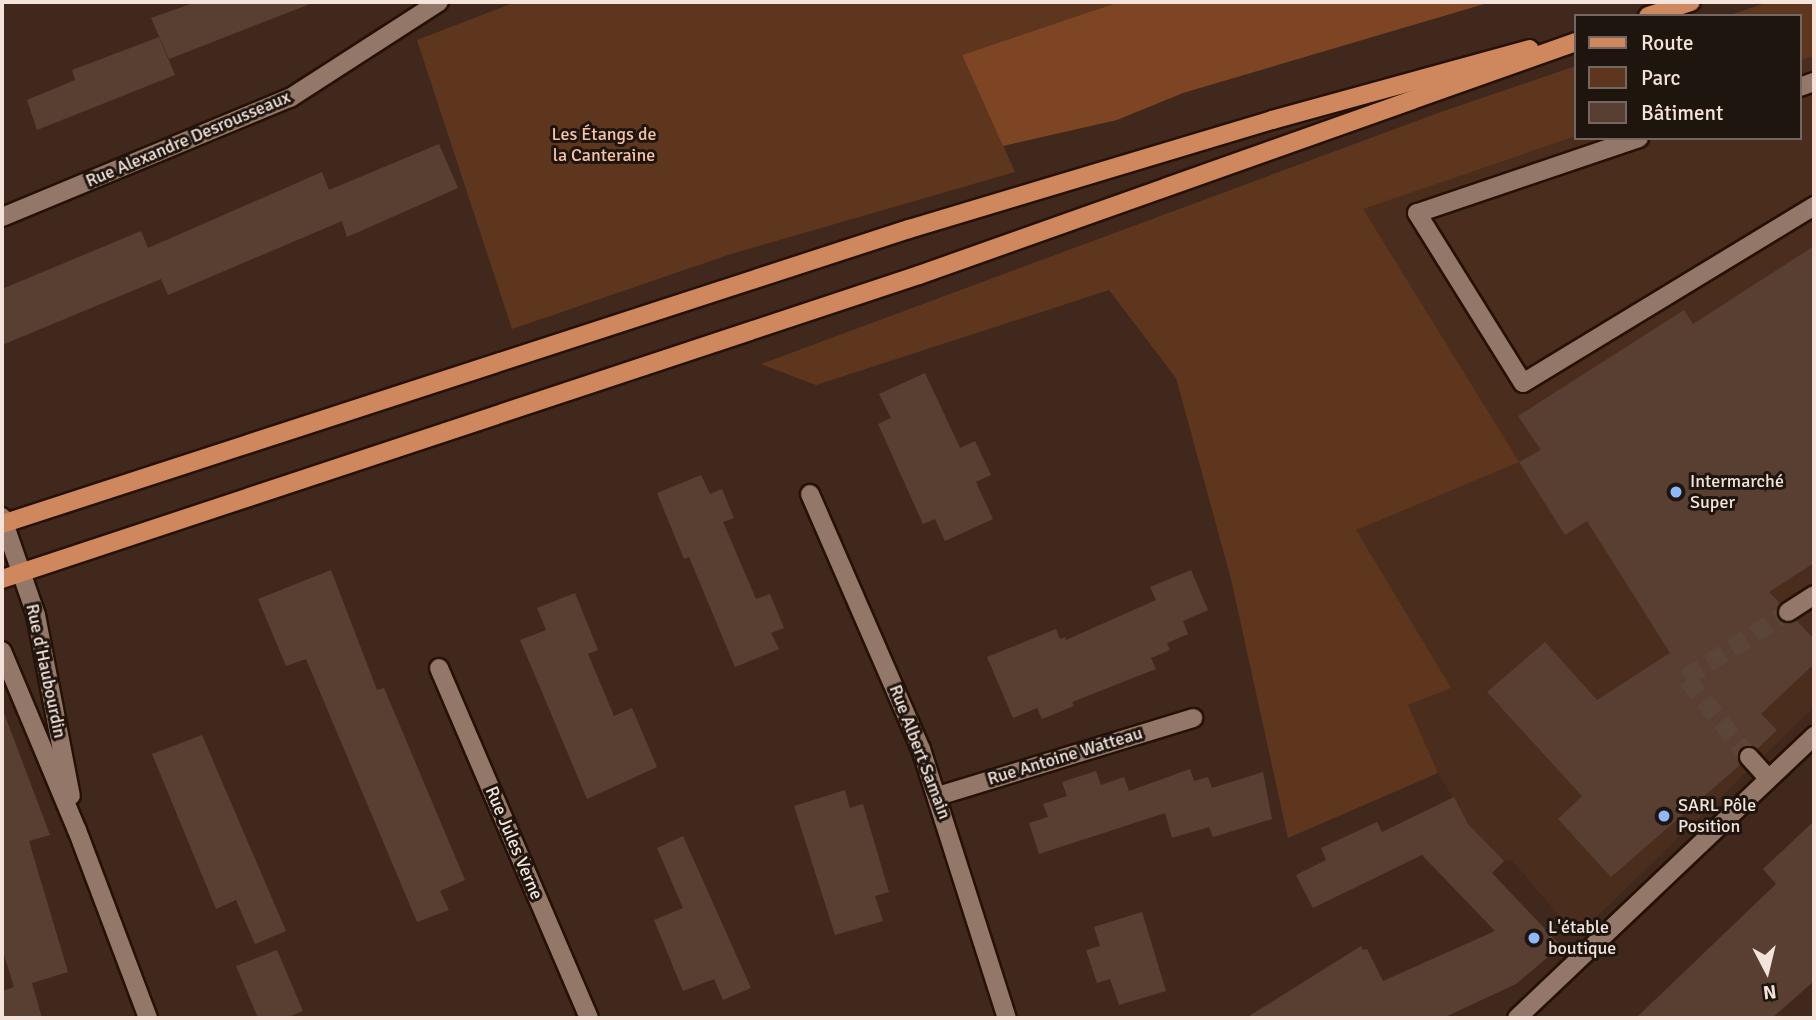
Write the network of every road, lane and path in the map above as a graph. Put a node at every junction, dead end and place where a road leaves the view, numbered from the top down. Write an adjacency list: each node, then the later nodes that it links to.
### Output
1 (439, 2): 8 (street, Rue Alexandre Desrousseaux)
2 (1691, 2): 3 (main road)
3 (1654, 14)
4 (1574, 37): 10 (main road)
5 (1574, 43): 11 (main road)
6 (1633, 140): 7 (street)
7 (1814, 206)
8 (2, 217)
9 (810, 494): 21 (street, Rue Albert Samain)
10 (3, 522): 11 (street, Rue d'Haubourdin)
11 (23, 572): 12 (main road); 22 (street, Rue d'Haubourdin)
12 (2, 579)
13 (1814, 595): 14 (street)
14 (1788, 612)
15 (2, 651): 22 (street, Rue d'Haubourdin)
16 (439, 668): 24 (street, Rue Jules Verne)
17 (1193, 718): 21 (street, Rue Antoine Watteau)
18 (1814, 736): 20 (street)
19 (1749, 757): 20 (street)
20 (1768, 778): 26 (street)
21 (938, 796): 25 (street, Rue Albert Samain)
22 (77, 830): 23 (street, Rue d'Haubourdin)
23 (148, 1018)
24 (589, 1018)
25 (1007, 1018)
26 (1517, 1018)

